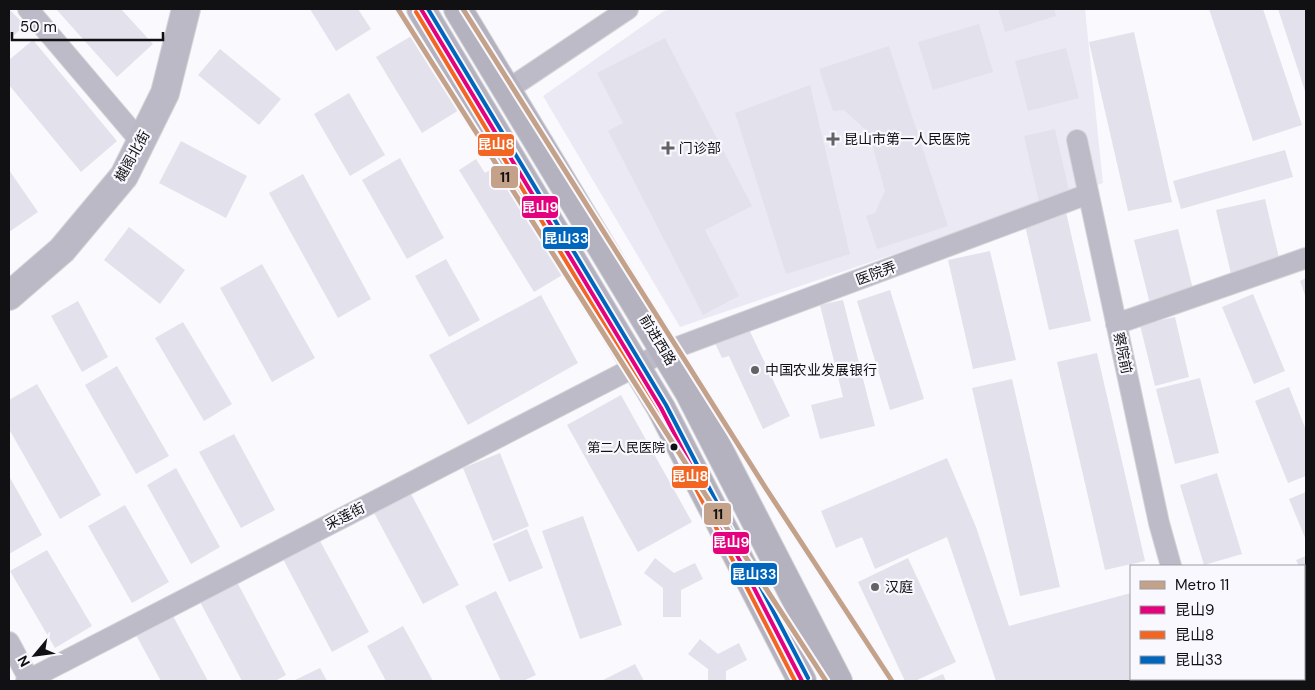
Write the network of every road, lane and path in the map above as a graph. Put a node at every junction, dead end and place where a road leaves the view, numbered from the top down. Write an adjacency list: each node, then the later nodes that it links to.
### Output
1 (28, 9): 8 (street)
2 (186, 9): 8 (street, 樾阁北街)
3 (421, 9): 14 (main road)
4 (458, 9): 6 (main road, 前进西路)
5 (628, 9): 6 (street)
6 (507, 90): 13 (main road, 前进西路)
7 (1077, 140): 9 (street, 察院前)
8 (141, 142): 11 (street, 樾阁北街)
9 (1088, 194): 12 (street, 察院前); 13 (street, 医院弄)
10 (1306, 258): 12 (street)
11 (10, 293)
12 (1116, 324): 15 (street, 察院前)
13 (664, 352): 14 (street, 采莲街); 19 (main road, 前进西路)
14 (636, 365): 17 (street, 采莲街); 18 (main road)
15 (1171, 565)
16 (9, 642): 17 (street)
17 (28, 681)
18 (802, 681)
19 (838, 681)

